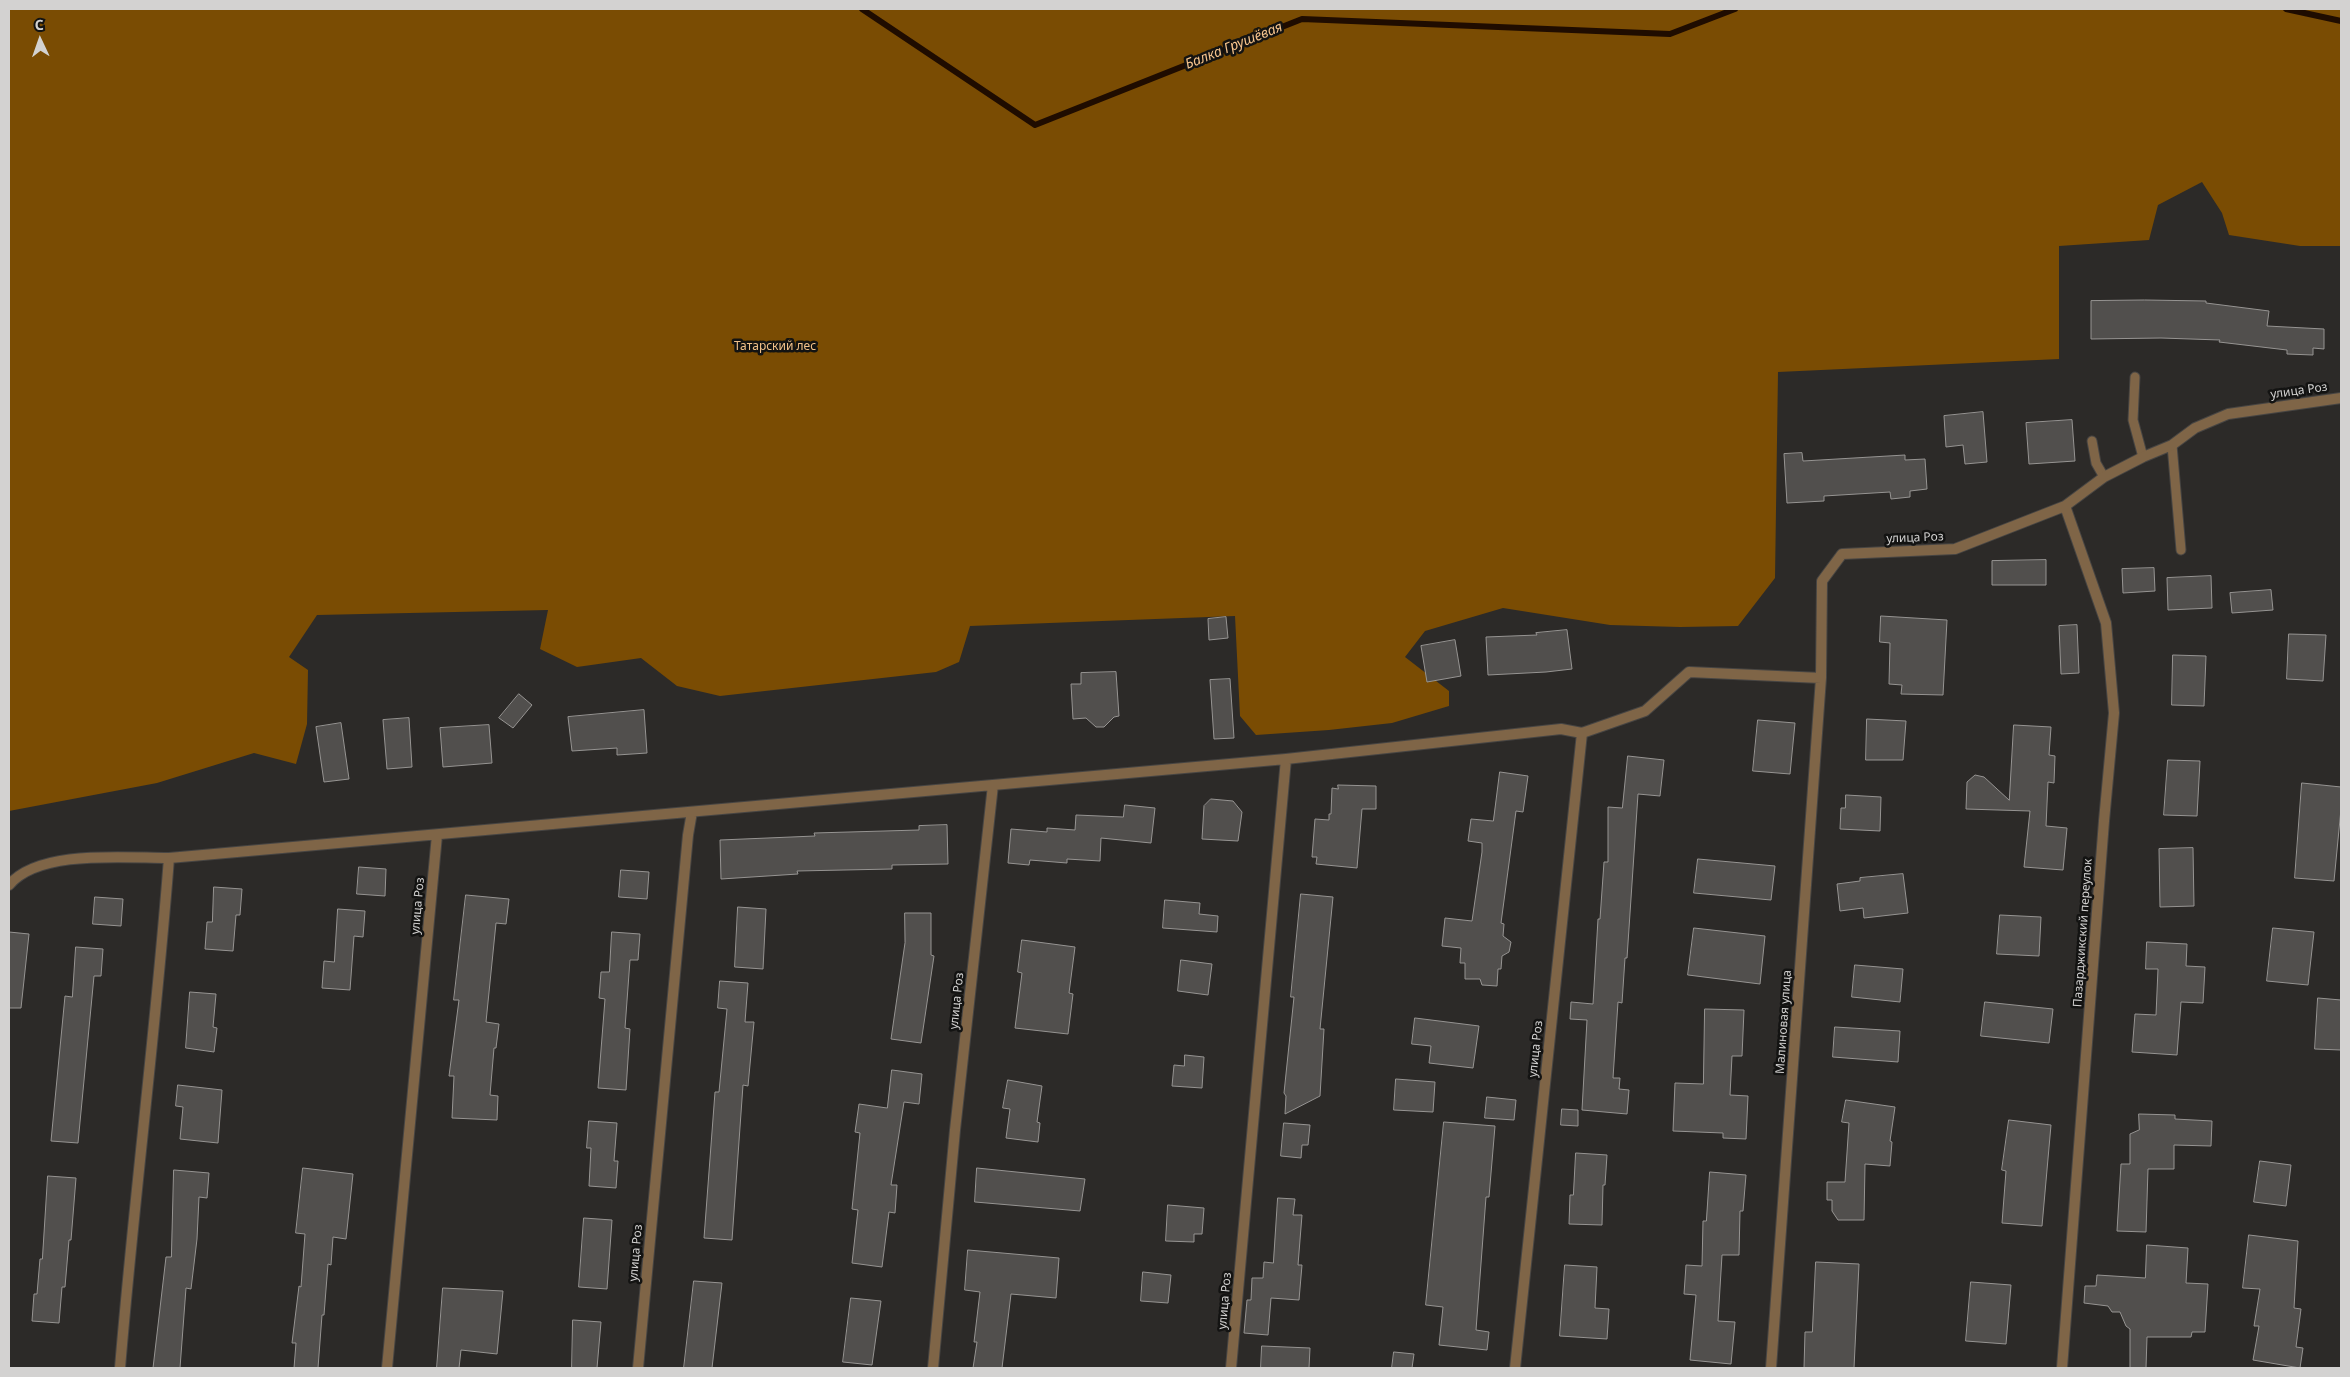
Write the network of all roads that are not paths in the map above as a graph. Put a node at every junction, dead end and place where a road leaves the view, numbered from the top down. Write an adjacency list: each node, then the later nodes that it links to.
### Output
1 (2135, 377): 5 (lane)
2 (2341, 398): 4 (street, улица Роз)
3 (2092, 441): 6 (lane)
4 (2172, 445): 5 (street, улица Роз); 8 (lane)
5 (2142, 457): 6 (street, улица Роз)
6 (2104, 477): 7 (street, улица Роз)
7 (2065, 506): 9 (street, улица Роз); 24 (street, Пазарджикский переулок)
8 (2181, 550)
9 (1821, 678): 10 (street); 23 (street, Малиновая улица)
10 (1582, 733): 11 (street); 22 (street, улица Роз)
11 (1286, 759): 12 (street); 21 (street, улица Роз)
12 (992, 785): 13 (street); 20 (street, улица Роз)
13 (692, 812): 14 (street); 19 (street, улица Роз)
14 (437, 835): 15 (street); 18 (street, улица Роз)
15 (169, 858): 16 (street); 17 (street)
16 (9, 886)
17 (120, 1368)
18 (387, 1368)
19 (638, 1368)
20 (933, 1368)
21 (1231, 1368)
22 (1515, 1368)
23 (1771, 1368)
24 (2062, 1368)

